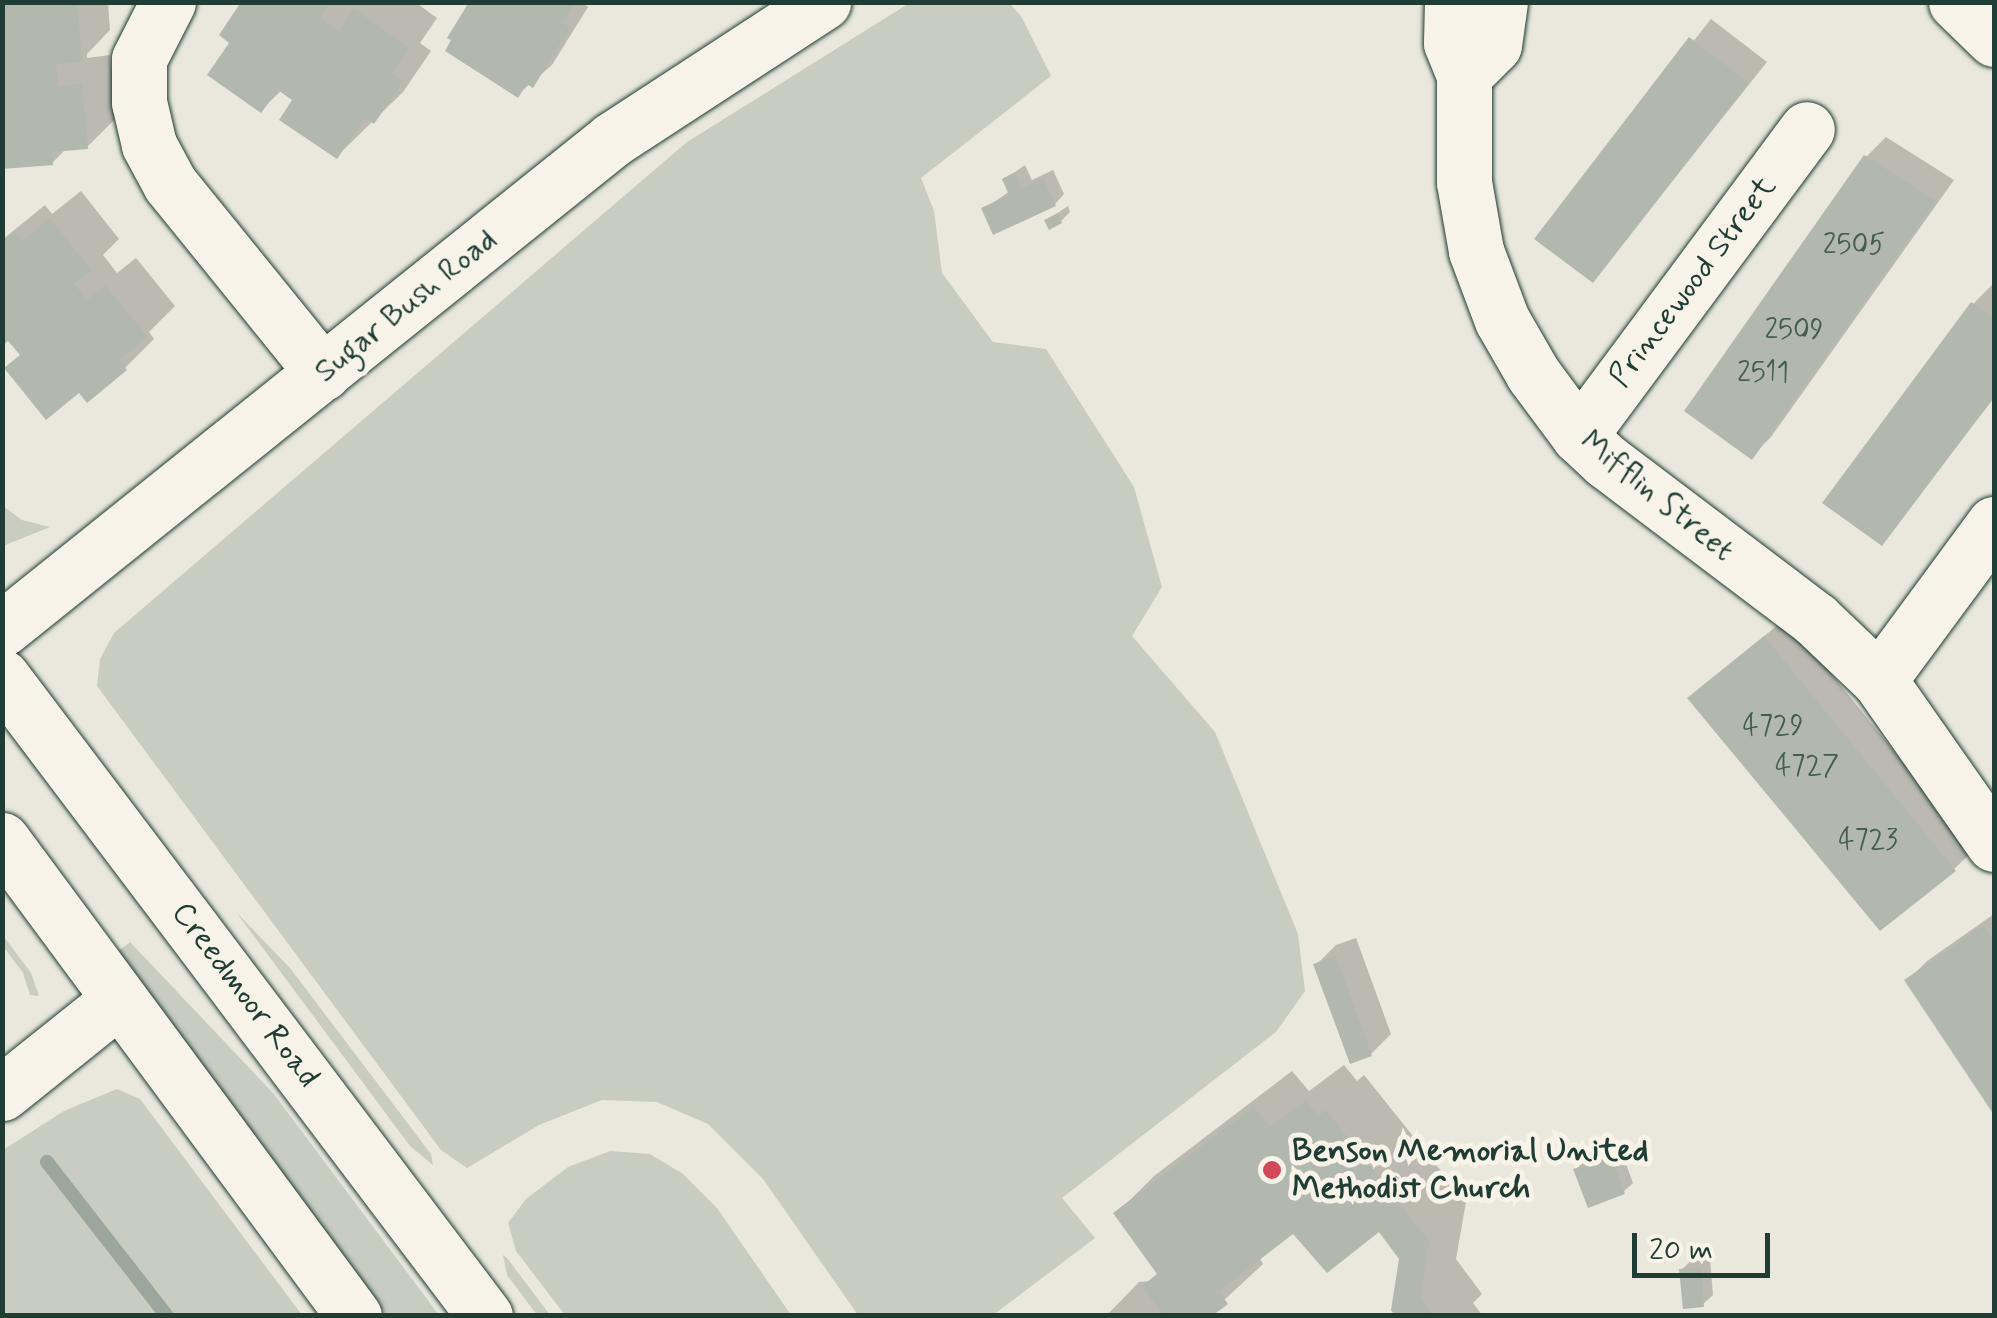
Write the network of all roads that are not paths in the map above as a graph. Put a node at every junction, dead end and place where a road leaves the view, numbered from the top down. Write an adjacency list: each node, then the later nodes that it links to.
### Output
1 (168, 2): 9 (street)
2 (823, 2): 9 (street, Sugar Bush Road)
3 (1452, 2): 7 (street, Mifflin Street)
4 (1500, 2): 7 (street)
5 (1956, 2): 6 (street)
6 (1994, 39)
7 (1464, 75): 10 (street, Mifflin Street)
8 (1807, 129): 10 (street, Princewood Street)
9 (323, 372): 12 (street, Sugar Bush Road)
10 (1579, 436): 14 (street, Mifflin Street)
11 (1994, 524): 14 (street)
12 (2, 629)
13 (2, 677): 20 (street, Creedmoor Road)
14 (1879, 680): 16 (street, Mifflin Street)
15 (2, 840): 17 (street)
16 (1994, 844)
17 (118, 1000): 18 (street); 19 (street)
18 (2, 1093)
19 (354, 1316)
20 (485, 1316)

